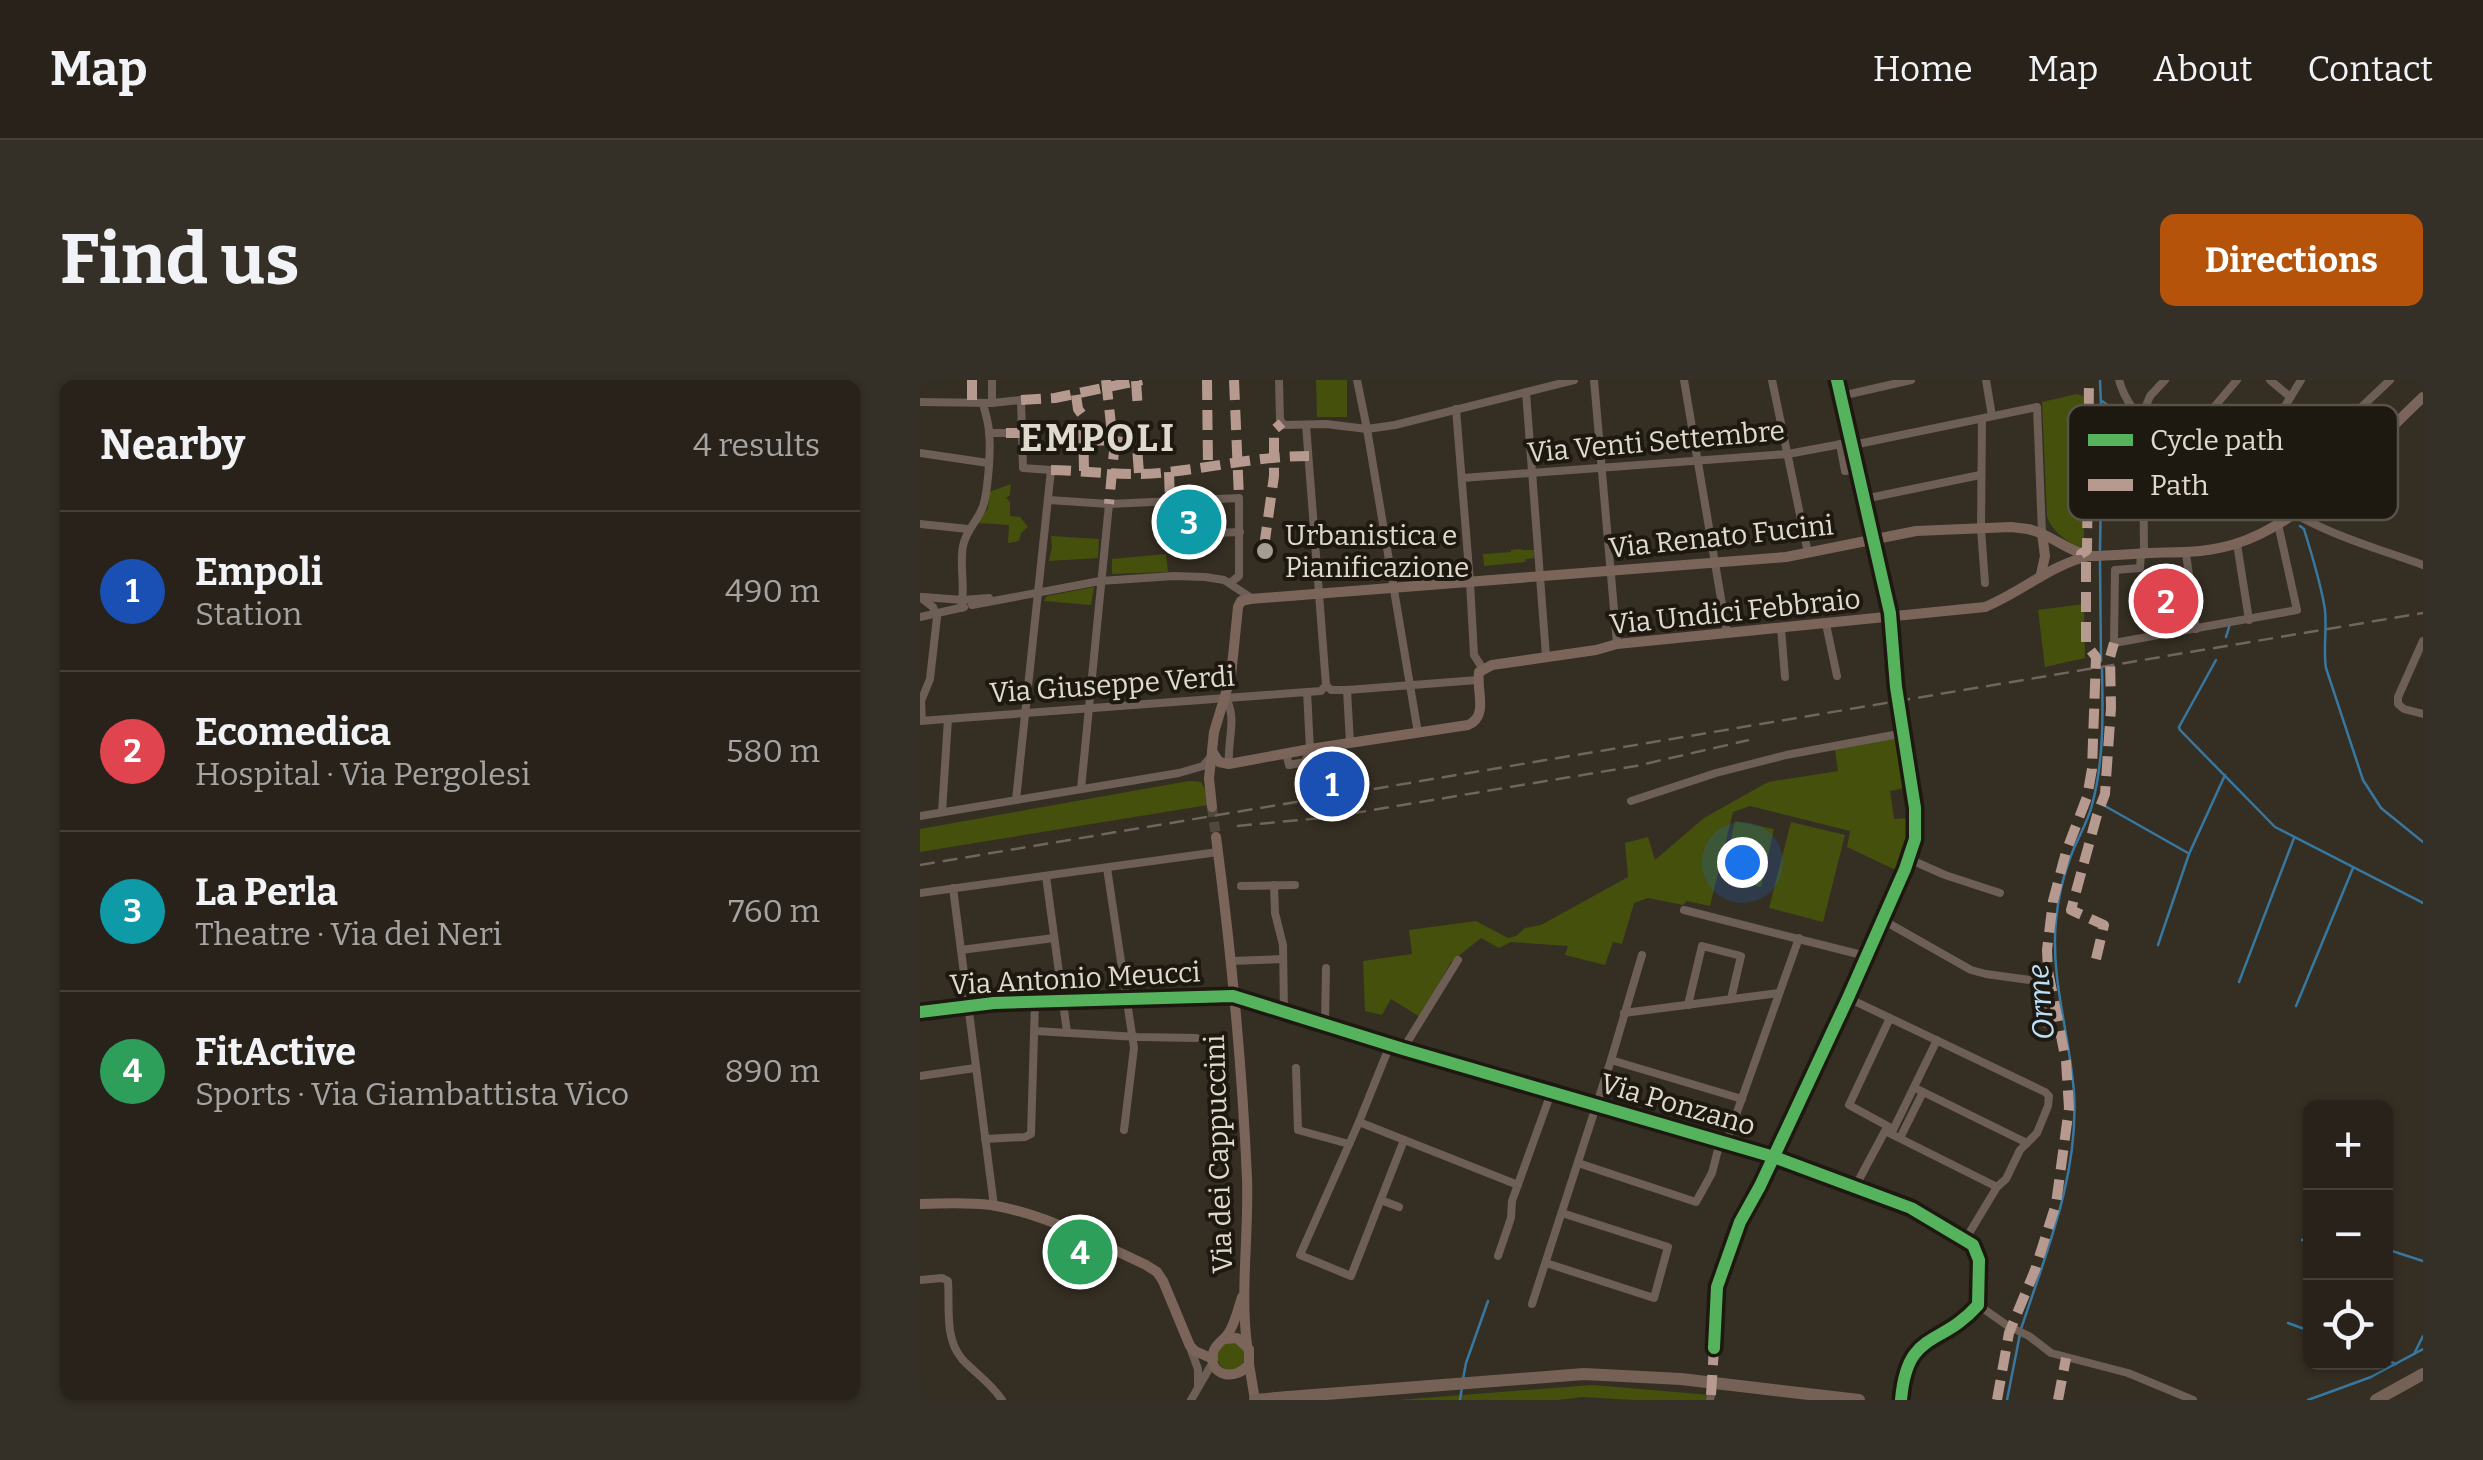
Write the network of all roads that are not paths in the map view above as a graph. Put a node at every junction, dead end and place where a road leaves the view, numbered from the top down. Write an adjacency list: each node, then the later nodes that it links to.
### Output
1 (992, 380): 22 (street)
2 (1279, 380): 33 (street)
3 (1357, 380): 29 (street)
4 (1574, 380): 17 (street)
5 (1594, 380): 43 (street)
6 (1684, 380): 41 (street)
7 (1772, 380): 40 (street)
8 (1837, 380): 18 (street)
9 (1911, 380): 18 (street)
10 (1986, 380): 30 (street)
11 (2118, 380): 23 (street)
12 (2165, 380): 24 (street)
13 (2238, 380): 25 (street)
14 (2270, 380): 19 (street)
15 (2302, 380): 19 (street)
16 (2390, 380): 27 (street)
17 (1526, 392): 28 (street); 45 (street)
18 (1841, 396): 38 (street)
19 (2290, 397): 26 (street)
20 (2423, 397): 31 (main road)
21 (920, 402): 22 (street)
22 (988, 403): 35 (street); 50 (street)
23 (2129, 405)
24 (2146, 405)
25 (2216, 405)
26 (2286, 405)
27 (2364, 405)
28 (1456, 409): 34 (street); 47 (street)
29 (1364, 418): 32 (street); 34 (street)
30 (1987, 418): 38 (street, Via Venti Settembre); 46 (street); 61 (street, Via Venti Settembre)
31 (2398, 420)
32 (1326, 424): 33 (street); 34 (street)
33 (1306, 425): 80 (street)
34 (1367, 430): 78 (street)
35 (989, 433): 36 (street); 42 (street)
36 (1006, 433)
37 (1840, 444): 38 (street, Via Venti Settembre); 40 (street, Via Venti Settembre); 44 (street)
38 (1852, 444): 44 (street)
39 (920, 453): 42 (street)
40 (1788, 454): 41 (street, Via Venti Settembre); 66 (street)
41 (1698, 461): 43 (street, Via Venti Settembre); 69 (street)
42 (988, 463): 57 (street)
43 (1603, 468): 45 (street, Via Venti Settembre); 71 (street)
44 (1857, 469): 49 (street)
45 (1533, 474): 47 (street, Via Venti Settembre); 73 (street)
46 (1980, 475): 49 (street); 58 (street)
47 (1462, 478): 75 (street)
48 (1211, 499): 51 (street); 59 (street); 60 (street)
49 (1864, 499): 63 (street)
50 (1049, 500): 51 (street); 79 (street)
51 (1109, 504): 74 (street)
52 (2143, 520): 67 (street)
53 (2284, 520): 56 (main road)
54 (2305, 520): 70 (street)
55 (920, 524): 57 (street)
56 (2278, 524): 64 (main road); 89 (street)
57 (968, 529): 84 (street)
58 (1981, 529): 61 (main road, Via Renato Fucini); 63 (main road, Via Renato Fucini); 76 (street)
59 (1240, 532): 60 (street); 77 (street)
60 (1214, 533): 62 (street)
61 (2042, 533): 68 (main road, Via Renato Fucini); 72 (main road)
62 (1199, 534)
63 (1874, 540): 66 (main road, Via Renato Fucini); 88 (street)
64 (2237, 544): 65 (main road); 89 (street)
65 (2186, 552): 67 (main road); 92 (street)
66 (1808, 553): 69 (main road, Via Renato Fucini)
67 (2142, 554): 68 (main road); 92 (street)
68 (2088, 556): 72 (main road, Via Undici Febbraio)
69 (1715, 562): 71 (main road, Via Renato Fucini); 93 (street)
70 (2423, 565)
71 (1612, 570): 73 (main road, Via Renato Fucini); 95 (street)
72 (2041, 575): 88 (main road, Via Undici Febbraio)
73 (1540, 576): 75 (main road, Via Renato Fucini); 96 (street)
74 (1100, 581): 77 (street); 79 (street); 106 (street)
75 (1470, 582): 78 (main road, Via Renato Fucini); 97 (street)
76 (1984, 583)
77 (1232, 586): 83 (street); 85 (street)
78 (1395, 588): 80 (main road, Via Renato Fucini); 101 (street)
79 (1038, 592): 81 (street); 107 (street)
80 (1320, 593): 83 (main road, Via Renato Fucini); 100 (street)
81 (1028, 594): 84 (street); 84 (street)
82 (920, 597): 84 (street); 86 (street)
83 (1253, 598): 85 (main road, Via Renato Fucini)
84 (966, 603): 86 (street)
85 (1239, 604): 105 (main road)
86 (936, 614): 87 (street); 111 (street)
87 (920, 617)
88 (1890, 617): 90 (main road, Via Undici Febbraio); 102 (street)
89 (2249, 620): 92 (street)
90 (1826, 624): 91 (main road, Via Undici Febbraio); 98 (street)
91 (1781, 628): 93 (main road, Via Undici Febbraio); 99 (street)
92 (2196, 629)
93 (1726, 634): 95 (main road, Via Undici Febbraio)
94 (2423, 641): 108 (street)
95 (1618, 644): 96 (main road, Via Undici Febbraio)
96 (1546, 656): 97 (main road, Via Undici Febbraio)
97 (1480, 674): 101 (street); 112 (main road)
98 (1836, 676)
99 (1785, 677)
100 (1326, 685): 103 (street); 104 (street, Via Giuseppe Verdi)
101 (1410, 686): 103 (street); 112 (street)
102 (1896, 686)
103 (1347, 690): 114 (street)
104 (1307, 692): 105 (street, Via Giuseppe Verdi); 115 (street)
105 (1225, 697): 106 (street, Via Giuseppe Verdi); 116 (main road); 118 (street)
106 (1088, 708): 107 (street, Via Giuseppe Verdi); 120 (street)
107 (1025, 713): 110 (street, Via Giuseppe Verdi); 122 (street)
108 (2423, 714)
109 (1901, 716): 113 (street)
110 (948, 719): 111 (street, Via Giuseppe Verdi); 124 (street)
111 (921, 721)
112 (1418, 732): 114 (main road)
113 (1904, 733): 123 (street); 128 (street)
114 (1350, 743): 115 (main road)
115 (1310, 749): 117 (main road)
116 (1212, 752): 118 (main road); 119 (street); 121 (main road)
117 (1244, 762): 118 (main road); 121 (main road)
118 (1229, 764)
119 (1180, 773): 120 (street); 121 (street)
120 (1081, 789): 122 (street)
121 (1211, 797)
122 (1016, 800): 124 (street)
123 (1631, 801)
124 (942, 812): 125 (street)
125 (920, 816)
126 (1216, 837): 127 (main road, Via dei Cappuccini)
127 (1218, 852): 129 (street); 146 (main road, Via dei Cappuccini)
128 (1909, 858): 136 (street); 138 (street)
129 (1106, 868): 130 (street); 152 (street)
130 (1046, 876): 134 (street); 139 (street)
131 (1295, 885): 133 (street)
132 (1240, 886): 133 (street)
133 (1274, 886): 144 (street)
134 (953, 888): 135 (street); 141 (street)
135 (920, 893)
136 (2000, 893)
137 (1684, 910): 140 (street)
138 (1882, 919): 143 (street); 162 (street)
139 (1054, 938): 141 (street); 154 (street)
140 (1798, 938): 143 (street); 148 (street)
141 (961, 950): 156 (street)
142 (1642, 955): 159 (street)
143 (1866, 956): 150 (street)
144 (1284, 960): 146 (street); 158 (street)
145 (1458, 960): 169 (street)
146 (1231, 961): 149 (main road, Via dei Cappuccini)
147 (1326, 968): 161 (street)
148 (1779, 993): 151 (street); 176 (street)
149 (1234, 996): 152 (street, Via Antonio Meucci); 158 (street, Via Ponzano); 200 (main road, Via dei Cappuccini)
150 (1848, 998): 160 (street); 186 (street)
151 (1731, 999): 155 (street); 155 (street)
152 (1126, 1000): 154 (street, Via Antonio Meucci); 165 (street)
153 (1035, 1002): 154 (street, Via Antonio Meucci); 156 (street, Via Antonio Meucci); 163 (street)
154 (1063, 1002): 164 (street)
155 (1688, 1005): 159 (street)
156 (968, 1006): 157 (street, Via Antonio Meucci); 171 (street)
157 (920, 1012)
158 (1284, 1012): 161 (street, Via Ponzano)
159 (1624, 1013): 170 (street)
160 (1890, 1018): 167 (street); 180 (street)
161 (1326, 1024): 168 (street, Via Ponzano)
162 (2046, 1024)
163 (1036, 1031): 164 (street); 181 (street)
164 (1067, 1032): 165 (street)
165 (1132, 1036): 166 (street); 179 (street)
166 (1196, 1038)
167 (1938, 1040): 174 (street); 183 (street)
168 (1390, 1045): 169 (street, Via Ponzano); 178 (street)
169 (1403, 1049): 175 (street, Via Ponzano)
170 (1611, 1060): 176 (street); 177 (street)
171 (976, 1068): 173 (street); 181 (street)
172 (1296, 1068): 185 (street)
173 (920, 1076)
174 (1919, 1090): 180 (street); 183 (street)
175 (1551, 1092): 177 (street, Via Ponzano); 188 (street)
176 (1742, 1099): 184 (street)
177 (1597, 1106): 184 (street, Via Ponzano); 187 (street)
178 (1360, 1122): 182 (street); 185 (street)
179 (1124, 1130)
180 (1892, 1133): 189 (street); 190 (street)
181 (985, 1139): 193 (street)
182 (1404, 1140): 188 (street); 191 (street)
183 (2027, 1142): 189 (street)
184 (1724, 1143): 186 (street, Via Ponzano); 187 (street)
185 (1349, 1144): 191 (street)
186 (1774, 1157): 190 (street, Via Ponzano); 206 (street)
187 (1578, 1163): 195 (street)
188 (1518, 1185): 197 (street)
189 (1997, 1186): 196 (street)
190 (1855, 1187): 196 (street, Via Ponzano)
191 (1381, 1200): 194 (street)
192 (920, 1204): 193 (main road)
193 (994, 1206): 203 (main road)
194 (1399, 1207)
195 (1562, 1213): 198 (street); 198 (street)
196 (1965, 1240): 202 (street)
197 (1498, 1256)
198 (1546, 1263): 201 (street)
199 (920, 1280): 213 (street)
200 (1245, 1290): 204 (main road, Via dei Cappuccini); 205 (main road, Via dei Cappuccini)
201 (1532, 1304)
202 (1978, 1306): 219 (street); 220 (street)
203 (1188, 1341): 204 (main road); 207 (main road); 212 (street)
204 (1220, 1342): 205 (main road); 207 (main road, Via dei Cappuccini)
205 (1247, 1346): 208 (main road, Via dei Cappuccini)
206 (1714, 1348)
207 (1213, 1361): 209 (main road); 212 (street)
208 (1249, 1364): 209 (main road); 215 (main road, Via dei Cappuccini)
209 (1230, 1374): 212 (street); 215 (main road)
210 (2423, 1374): 221 (highway)
211 (2423, 1383): 222 (highway)
212 (1197, 1388): 214 (street)
213 (1002, 1400)
214 (1190, 1400)
215 (1254, 1400): 218 (highway, bridge)
216 (1349, 1400): 217 (highway)
217 (1796, 1400)
218 (1859, 1400)
219 (1901, 1400)
220 (2192, 1400)
221 (2376, 1400)
222 (2393, 1400)

